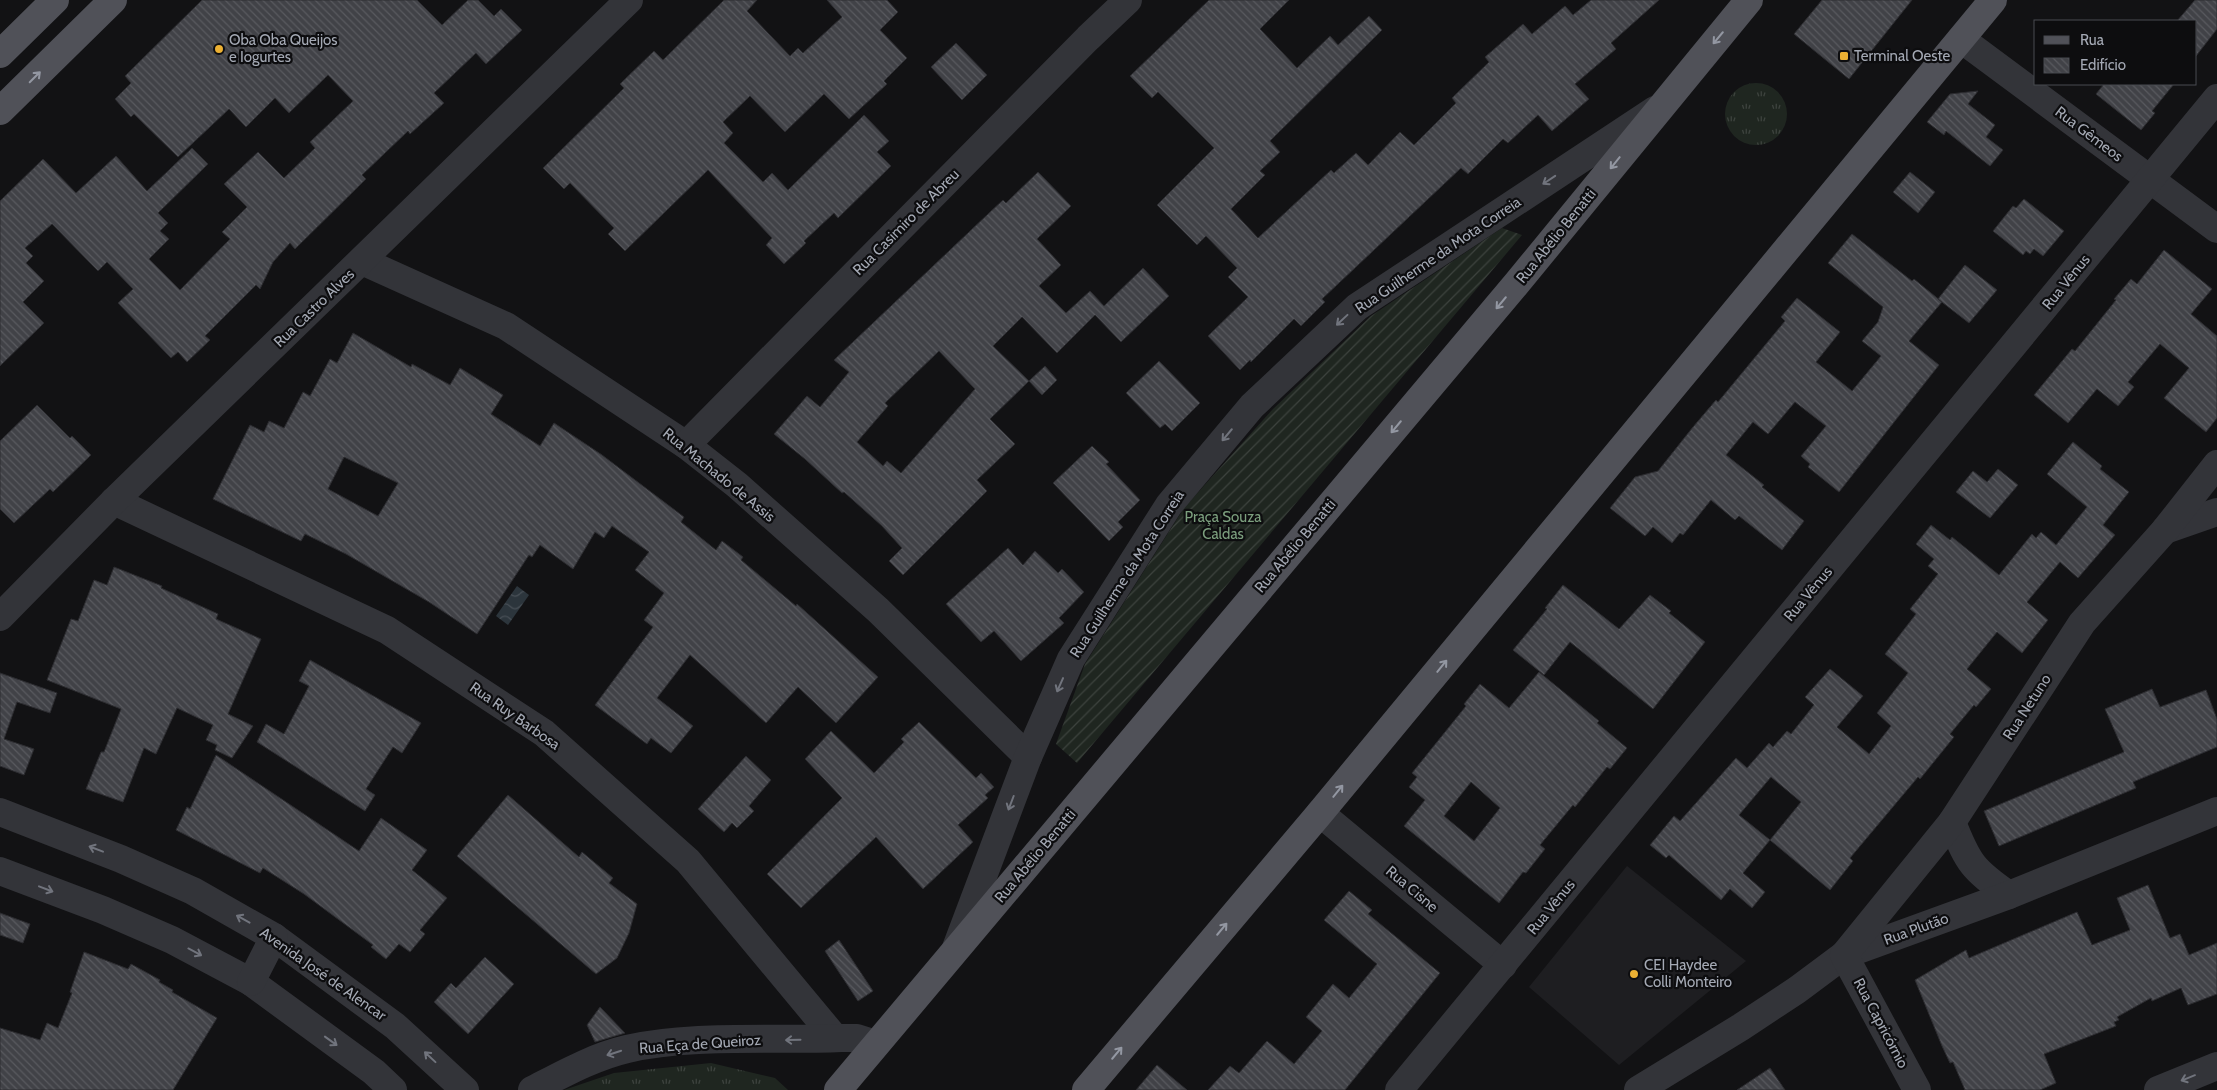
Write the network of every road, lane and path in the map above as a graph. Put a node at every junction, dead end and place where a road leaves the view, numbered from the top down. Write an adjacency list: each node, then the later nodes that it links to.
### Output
1 (55, 0): 8 (main road)
2 (113, 0): 11 (main road, one-way to 2)
3 (629, 0): 14 (street, Rua Castro Alves)
4 (1128, 0): 15 (street, Rua Casimiro de Abreu)
5 (1749, 0): 10 (main road, Rua Abélio Benatti, one-way to 10)
6 (1993, 0): 7 (main road)
7 (1961, 39): 12 (street, Rua Gêmeos); 24 (main road, one-way to 7)
8 (0, 54)
9 (2217, 98): 12 (street, Rua Vênus)
10 (1663, 105): 21 (street, Rua Guilherme da Mota Correia, one-way to 21); 29 (main road, Rua Abélio Benatti, one-way to 29)
11 (0, 111)
12 (2150, 180): 13 (street, Rua Gêmeos); 31 (street, Rua Vênus)
13 (2217, 229)
14 (362, 261): 15 (street, Rua Machado de Assis); 17 (street, Rua Castro Alves)
15 (686, 445): 21 (street, Rua Machado de Assis)
16 (2217, 464): 19 (street, Rua Netuno)
17 (114, 501): 20 (street, Rua Castro Alves); 33 (street, Rua Ruy Barbosa)
18 (2217, 512): 19 (street)
19 (2165, 530): 25 (street, Rua Netuno)
20 (0, 617)
21 (1028, 757): 29 (street, Rua Guilherme da Mota Correia, one-way to 29)
22 (2217, 811): 27 (street, Rua Plutão)
23 (0, 812): 28 (street, Avenida José de Alencar, one-way to 23)
24 (1320, 813): 31 (street, Rua Cisne); 40 (main road, one-way to 24)
25 (1952, 822): 27 (street); 30 (street, Rua Netuno)
26 (0, 871): 32 (street, one-way to 32)
27 (2010, 896): 30 (street, Rua Plutão)
28 (274, 937): 32 (street); 37 (street, Avenida José de Alencar, one-way to 28)
29 (953, 955): 34 (main road, Rua Abélio Benatti)
30 (1844, 956): 42 (street, Rua Plutão); 43 (street, Rua Capricórnio)
31 (1503, 965): 41 (street, Rua Vênus)
32 (251, 982): 36 (street, one-way to 36)
33 (835, 1038): 34 (street, Rua Eça de Queiroz); 38 (street, Rua Eça de Queiroz, one-way to 38)
34 (876, 1044): 39 (main road, Rua Abélio Benatti)
35 (2217, 1066): 44 (street, one-way to 44)
36 (393, 1090)
37 (465, 1090)
38 (532, 1090)
39 (838, 1090)
40 (1086, 1090)
41 (1399, 1090)
42 (1638, 1090)
43 (1917, 1090)
44 (2158, 1090)

